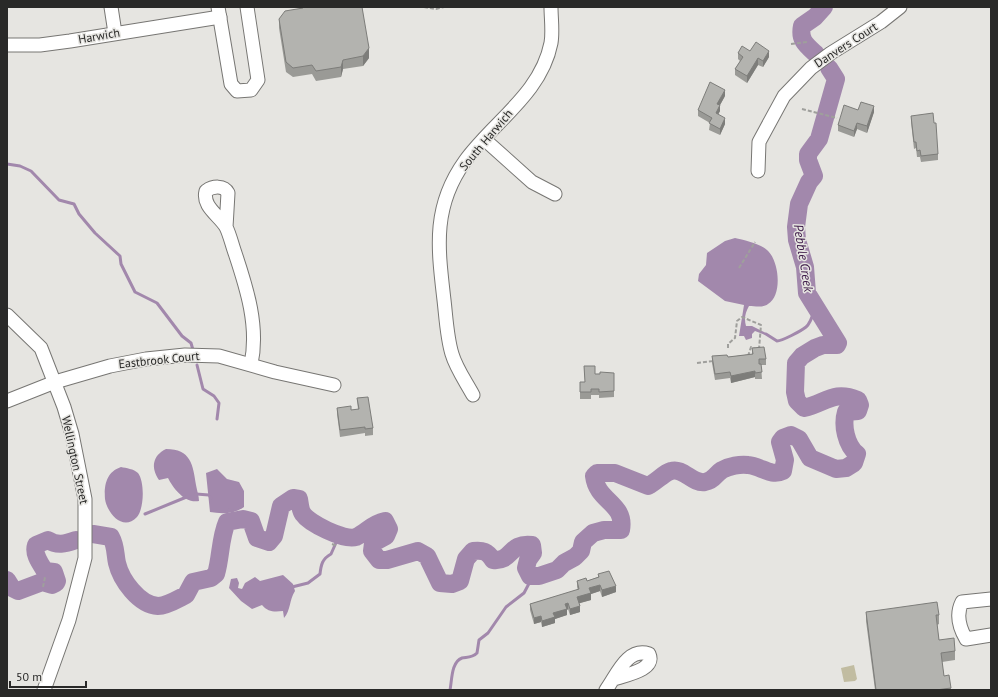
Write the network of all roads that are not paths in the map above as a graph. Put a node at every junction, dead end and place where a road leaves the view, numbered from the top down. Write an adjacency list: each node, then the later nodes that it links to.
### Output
1 (111, 7): 6 (street)
2 (247, 7): 5 (street)
3 (551, 7): 8 (street, South Harwich)
4 (900, 7): 9 (street, Danvers Court)
5 (219, 12): 6 (street, Harwich)
6 (115, 33): 7 (street, Harwich)
7 (7, 44)
8 (484, 139): 10 (street); 16 (street, South Harwich)
9 (758, 171)
10 (555, 194)
11 (226, 227): 13 (street)
12 (7, 315): 14 (street, Wellington Street)
13 (251, 364): 14 (street, Eastbrook Court); 15 (street, Eastbrook Court)
14 (55, 382): 17 (street, Eastbrook Court); 21 (street, Wellington Street)
15 (334, 385)
16 (473, 395)
17 (7, 401)
18 (991, 599): 19 (street)
19 (991, 635)
20 (614, 679): 22 (street)
21 (44, 690)
22 (606, 690)

